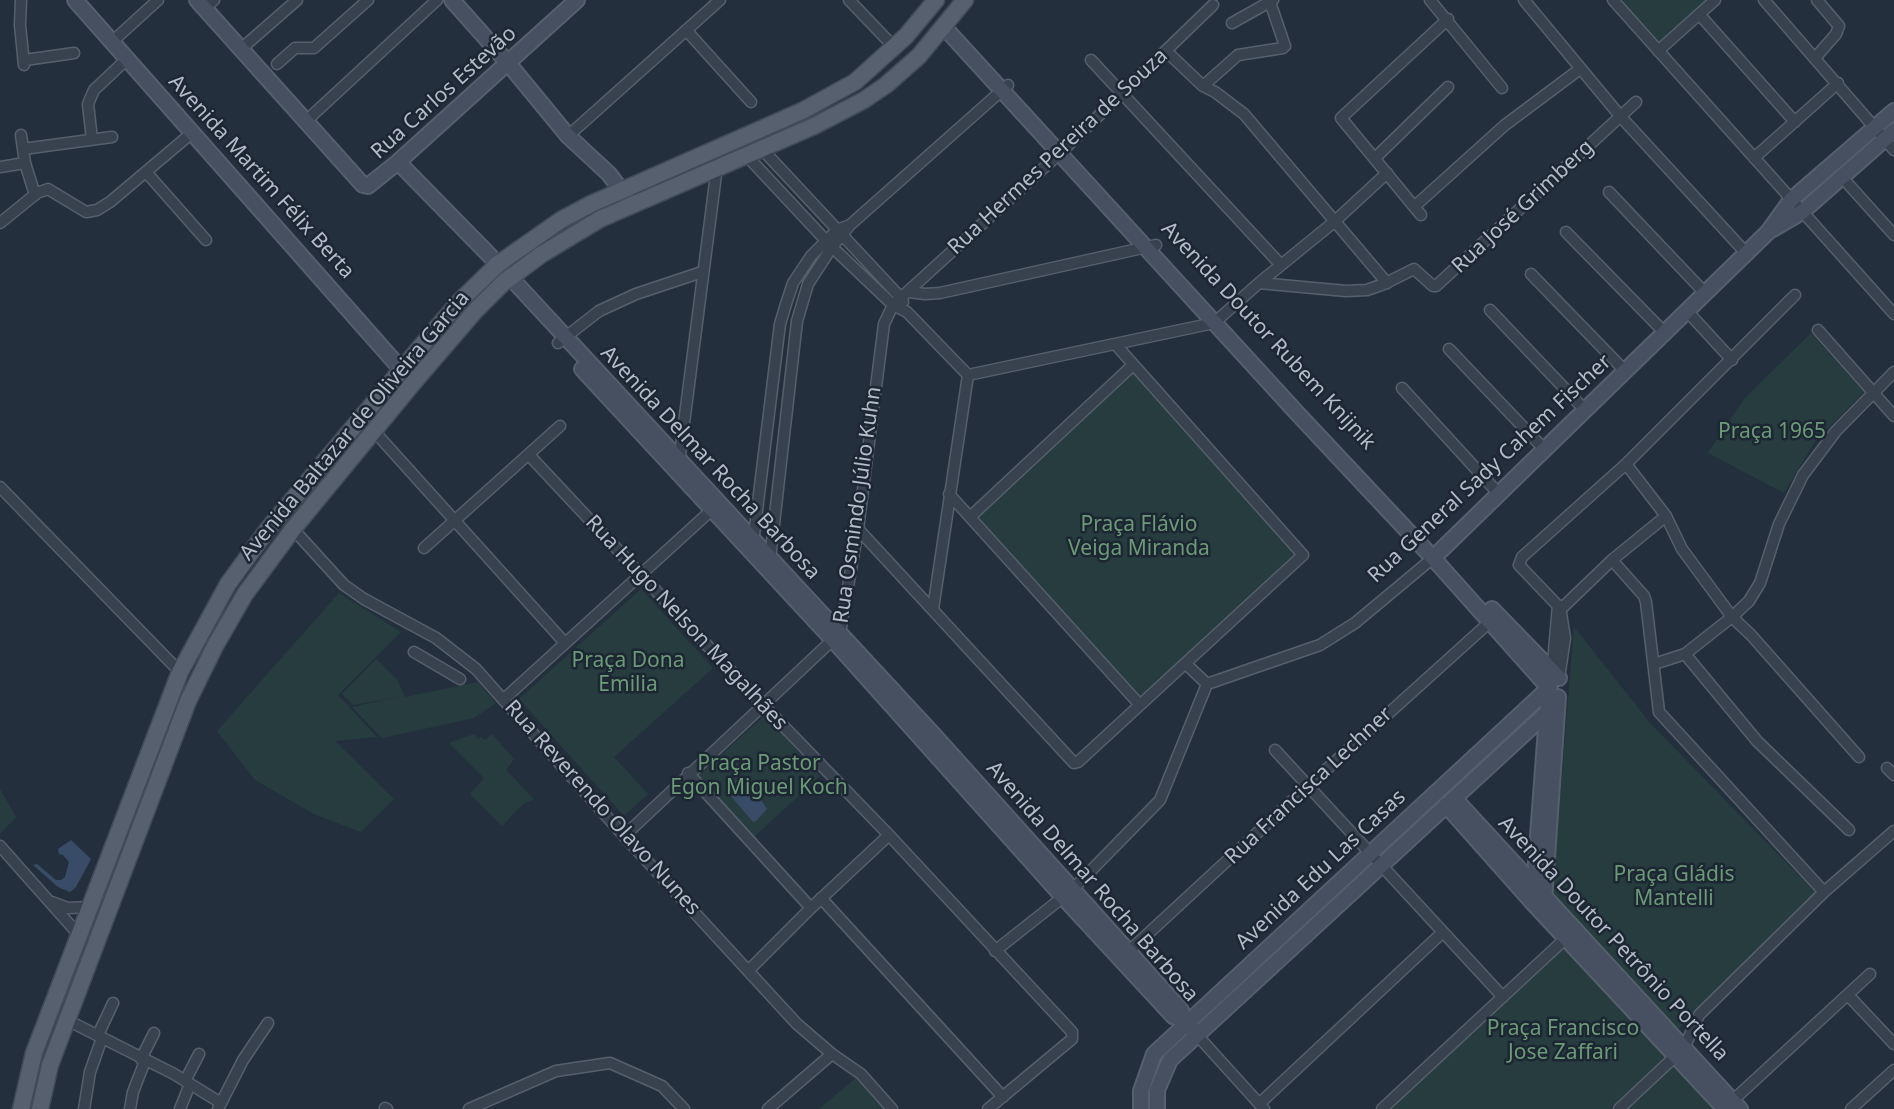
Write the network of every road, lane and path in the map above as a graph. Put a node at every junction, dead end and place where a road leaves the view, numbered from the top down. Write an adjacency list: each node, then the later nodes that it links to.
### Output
1 (21, 0): 32 (street)
2 (75, 0): 27 (street, Avenida Martim Félix Berta)
3 (158, 0): 27 (street)
4 (297, 0): 29 (street)
5 (368, 0): 37 (street)
6 (437, 0): 49 (street)
7 (452, 0): 36 (street)
8 (577, 0): 36 (street, Rua Carlos Estevão)
9 (720, 0): 26 (street)
10 (849, 0): 28 (street)
11 (936, 0): 28 (main road, Avenida Baltazar de Oliveira Garcia)
12 (965, 0): 25 (main road, Avenida Baltazar de Oliveira Garcia)
13 (1431, 0): 23 (street)
14 (1524, 0): 38 (street)
15 (1715, 0): 22 (street)
16 (1817, 0): 34 (street)
17 (1272, 1): 24 (street); 40 (street)
18 (1617, 1): 31 (street)
19 (1767, 1): 34 (street)
20 (205, 3): 29 (street)
21 (1213, 5): 30 (street, Rua Hermes Pereira de Souza)
22 (1699, 14): 31 (street); 50 (street)
23 (1448, 19): 43 (street); 62 (street)
24 (1232, 23)
25 (946, 24): 41 (street, Avenida Doutor Rubem Knijnik); 61 (main road, Avenida Baltazar de Oliveira Garcia)
26 (686, 30): 46 (street); 55 (street)
27 (113, 41): 33 (street, Avenida Martim Félix Berta)
28 (894, 47): 71 (main road, Avenida Baltazar de Oliveira Garcia)
29 (242, 49): 49 (street)
30 (1166, 51): 40 (street); 44 (street, Rua Hermes Pereira de Souza)
31 (1658, 51): 63 (street)
32 (74, 53)
33 (128, 58): 52 (street, Avenida Martim Félix Berta); 57 (street)
34 (1815, 58): 39 (street)
35 (1091, 60): 44 (street)
36 (508, 63): 55 (street); 64 (street, Rua Carlos Estevão)
37 (277, 64)
38 (1580, 69): 48 (street); 69 (street)
39 (1838, 83): 50 (street); 51 (street)
40 (1203, 86): 77 (street)
41 (1005, 88): 60 (street, Avenida Doutor Rubem Knijnik); 81 (street)
42 (1448, 88): 62 (street)
43 (1502, 88)
44 (1121, 94): 60 (street, Rua Hermes Pereira de Souza); 87 (street)
45 (1636, 102): 48 (street, Rua José Grimberg)
46 (751, 103)
47 (1894, 111): 51 (street)
48 (1620, 117): 86 (street); 93 (street, Rua José Grimberg)
49 (306, 121): 64 (street, Rua Carlos Estevão)
50 (1795, 122): 63 (street)
51 (1874, 127): 54 (street); 74 (street)
52 (193, 132): 68 (street); 110 (street, Avenida Martim Félix Berta)
53 (21, 135): 58 (street)
54 (1889, 135): 59 (street); 70 (street)
55 (568, 136): 71 (street)
56 (112, 137): 57 (street)
57 (92, 139): 58 (street)
58 (23, 149): 65 (street)
59 (1894, 150)
60 (1062, 151): 85 (street, Avenida Doutor Rubem Knijnik); 96 (street, Rua Hermes Pereira de Souza)
61 (754, 152): 67 (main road, Avenida Baltazar de Oliveira Garcia); 81 (street); 84 (street)
62 (1375, 158): 69 (street)
63 (1754, 158): 74 (street)
64 (398, 162): 88 (street, Avenida Delmar Rocha Barbosa)
65 (25, 163): 66 (street); 73 (street)
66 (0, 167)
67 (717, 167): 75 (main road, Avenida Baltazar de Oliveira Garcia); 89 (street)
68 (146, 172): 73 (street); 83 (street)
69 (1387, 173): 77 (street)
70 (1841, 176): 76 (street); 82 (street)
71 (621, 189): 75 (street); 88 (main road, Avenida Baltazar de Oliveira Garcia)
72 (1608, 192): 94 (street)
73 (35, 195): 78 (street)
74 (1791, 200): 76 (street); 80 (street)
75 (630, 205): 91 (main road, Avenida Baltazar de Oliveira Garcia)
76 (1802, 212): 80 (street); 99 (street)
77 (1334, 222): 87 (street); 93 (street)
78 (0, 223)
79 (1566, 232): 102 (street)
80 (1769, 232): 86 (street, Rua General Sady Cahem Fischer)
81 (840, 233): 84 (street); 96 (street)
82 (1894, 235)
83 (206, 240)
84 (828, 244): 96 (street); 107 (street); 108 (street)
85 (1151, 246): 96 (street); 100 (street, Avenida Doutor Rubem Knijnik)
86 (1746, 253): 94 (street, Rua General Sady Cahem Fischer)
87 (1281, 265): 92 (street)
88 (495, 267): 91 (street, Avenida Delmar Rocha Barbosa); 110 (main road, Avenida Baltazar de Oliveira Garcia)
89 (702, 272): 103 (street); 123 (street)
90 (1531, 274): 111 (street)
91 (506, 280): 103 (street, Avenida Delmar Rocha Barbosa); 114 (main road, Avenida Baltazar de Oliveira Garcia)
92 (1259, 283): 93 (street, Rua José Grimberg); 100 (street)
93 (1387, 283)
94 (1705, 293): 98 (street, Rua General Sady Cahem Fischer)
95 (1795, 295): 106 (street)
96 (901, 298): 113 (street); 136 (street, Rua Osmindo Júlio Kuhn)
97 (1490, 310): 117 (street)
98 (1687, 311): 102 (street, Rua General Sady Cahem Fischer); 106 (street)
99 (1894, 314)
100 (1218, 319): 104 (street); 139 (street, Avenida Doutor Rubem Knijnik)
101 (1818, 330): 116 (street)
102 (1665, 333): 111 (street, Rua General Sady Cahem Fischer)
103 (562, 340): 123 (street, Avenida Delmar Rocha Barbosa); 125 (street, Avenida Delmar Rocha Barbosa)
104 (1116, 345): 109 (street); 113 (street)
105 (1449, 349): 121 (street)
106 (1732, 360): 124 (street)
107 (775, 361): 108 (street); 126 (street)
108 (792, 363): 127 (street)
109 (1133, 365): 133 (street); 151 (street)
110 (401, 369): 114 (street, Avenida Martim Félix Berta); 153 (main road, Avenida Baltazar de Oliveira Garcia)
111 (1625, 371): 117 (street, Rua General Sady Cahem Fischer)
112 (1894, 372): 116 (street)
113 (968, 375): 129 (street)
114 (414, 382): 120 (main road, Avenida Baltazar de Oliveira Garcia)
115 (1402, 388): 130 (street)
116 (1874, 393): 118 (street); 145 (street)
117 (1586, 410): 121 (street, Rua General Sady Cahem Fischer)
118 (1894, 416)
119 (560, 426): 122 (street)
120 (374, 431): 134 (street); 135 (main road, Avenida Baltazar de Oliveira Garcia)
121 (1545, 450): 130 (street, Rua General Sady Cahem Fischer)
122 (530, 455): 134 (street); 142 (street, Rua Hugo Nelson Magalhães)
123 (679, 459): 125 (street); 131 (street, Avenida Delmar Rocha Barbosa)
124 (1626, 464): 132 (street); 143 (street)
125 (678, 475): 131 (street, Avenida Delmar Rocha Barbosa)
126 (762, 475): 127 (street); 138 (street)
127 (779, 477): 141 (street)
128 (0, 487): 153 (street)
129 (949, 494): 133 (street); 144 (street)
130 (1499, 494): 139 (street, Rua General Sady Cahem Fischer)
131 (716, 506): 138 (street, Avenida Delmar Rocha Barbosa); 142 (street)
132 (1666, 516): 140 (street); 145 (street)
133 (970, 517): 159 (street)
134 (455, 521): 137 (street); 148 (street)
135 (293, 529): 157 (street, Rua Reverendo Olavo Nunes); 190 (main road, Avenida Baltazar de Oliveira Garcia)
136 (858, 529): 144 (street); 147 (street, Rua Osmindo Júlio Kuhn)
137 (424, 548)
138 (752, 548): 141 (street, Avenida Delmar Rocha Barbosa)
139 (1437, 555): 146 (street, Avenida Doutor Rubem Knijnik); 156 (street, Rua General Sady Cahem Fischer)
140 (1612, 560): 143 (street); 152 (street)
141 (770, 566): 147 (street, Avenida Delmar Rocha Barbosa)
142 (641, 576): 148 (street); 158 (street, Rua Hugo Nelson Magalhães)
143 (1559, 607): 154 (street)
144 (933, 609): 159 (street)
145 (1732, 617): 150 (street); 162 (street)
146 (1494, 618): 154 (street, Avenida Doutor Rubem Knijnik); 164 (street, Rua Francisca Lechner)
147 (836, 636): 158 (street, Rua Osmindo Júlio Kuhn); 174 (street, Avenida Delmar Rocha Barbosa)
148 (565, 643): 157 (street)
149 (414, 652): 155 (street)
150 (1685, 654): 152 (street); 166 (street)
151 (1186, 664): 156 (street); 159 (street)
152 (1654, 664): 173 (street)
153 (180, 672): 178 (main road, Avenida Baltazar de Oliveira Garcia)
154 (1554, 679): 160 (street); 171 (street, Avenida Edu Las Casas)
155 (460, 680)
156 (1207, 684): 174 (street)
157 (504, 699): 169 (street, Rua Reverendo Olavo Nunes)
158 (762, 704): 163 (street, Rua Osmindo Júlio Kuhn); 168 (street, Rua Hugo Nelson Magalhães)
159 (1140, 705)
160 (1552, 708): 165 (street, Avenida Edu Las Casas); 176 (street)
161 (1275, 750): 164 (street)
162 (1859, 757)
163 (688, 773): 169 (street, Rua Osmindo Júlio Kuhn); 179 (street)
164 (1308, 786): 171 (street); 184 (street, Rua Francisca Lechner)
165 (1450, 801): 172 (street, Avenida Edu Las Casas); 176 (street, Avenida Doutor Petrônio Portella)
166 (1849, 830)
167 (1894, 831): 173 (street)
168 (890, 835): 175 (street); 183 (street, Rua Hugo Nelson Magalhães)
169 (624, 836): 185 (street, Rua Reverendo Olavo Nunes)
170 (0, 846): 177 (street)
171 (1370, 853): 172 (street); 191 (street, Avenida Edu Las Casas)
172 (1381, 865): 180 (street); 194 (street, Avenida Edu Las Casas)
173 (1824, 892): 197 (street)
174 (1068, 894): 183 (street); 184 (street, Avenida Delmar Rocha Barbosa)
175 (821, 898): 179 (street); 203 (street)
176 (1539, 900): 182 (street, Avenida Doutor Petrônio Portella); 197 (street, Avenida Doutor Petrônio Portella)
177 (48, 901): 178 (street); 181 (street)
178 (89, 907): 181 (main road, Avenida Baltazar de Oliveira Garcia)
179 (811, 908): 185 (street)
180 (1443, 932): 188 (street); 205 (street)
181 (79, 935): 207 (main road, Avenida Baltazar de Oliveira Garcia)
182 (1566, 938): 188 (street); 197 (street, Avenida Doutor Petrônio Portella)
183 (995, 951): 203 (street, Rua Hugo Nelson Magalhães)
184 (1125, 956): 191 (street, Avenida Delmar Rocha Barbosa)
185 (749, 971): 199 (street, Rua Reverendo Olavo Nunes)
186 (1870, 974): 187 (street)
187 (1848, 995): 196 (street); 206 (street)
188 (1503, 997): 219 (street)
189 (113, 1003): 195 (street)
190 (67, 1020): 195 (street); 208 (main road, Avenida Baltazar de Oliveira Garcia)
191 (1186, 1022): 194 (street, Avenida Delmar Rocha Barbosa); 217 (street, Avenida Edu Las Casas)
192 (268, 1023): 204 (street)
193 (153, 1033): 200 (street)
194 (1197, 1035): 205 (street); 218 (street, Avenida Edu Las Casas)
195 (100, 1036): 200 (street); 209 (street)
196 (1894, 1044)
197 (1680, 1052): 206 (street, Avenida Doutor Petrônio Portella); 220 (street)
198 (199, 1054): 202 (street)
199 (832, 1054): 214 (street); 215 (street, Rua Reverendo Olavo Nunes)
200 (143, 1060): 202 (street); 210 (street)
201 (1894, 1070): 221 (street)
202 (187, 1082): 204 (street); 211 (street)
203 (1003, 1097): 216 (street)
204 (219, 1106)
205 (1261, 1106)
206 (1731, 1107)
207 (21, 1109)
208 (40, 1109)
209 (84, 1109)
210 (130, 1109)
211 (180, 1109)
212 (469, 1109): 213 (street)
213 (684, 1109)
214 (768, 1109)
215 (892, 1109)
216 (988, 1109)
217 (1141, 1109)
218 (1157, 1109)
219 (1382, 1109)
220 (1619, 1109)
221 (1851, 1109)

